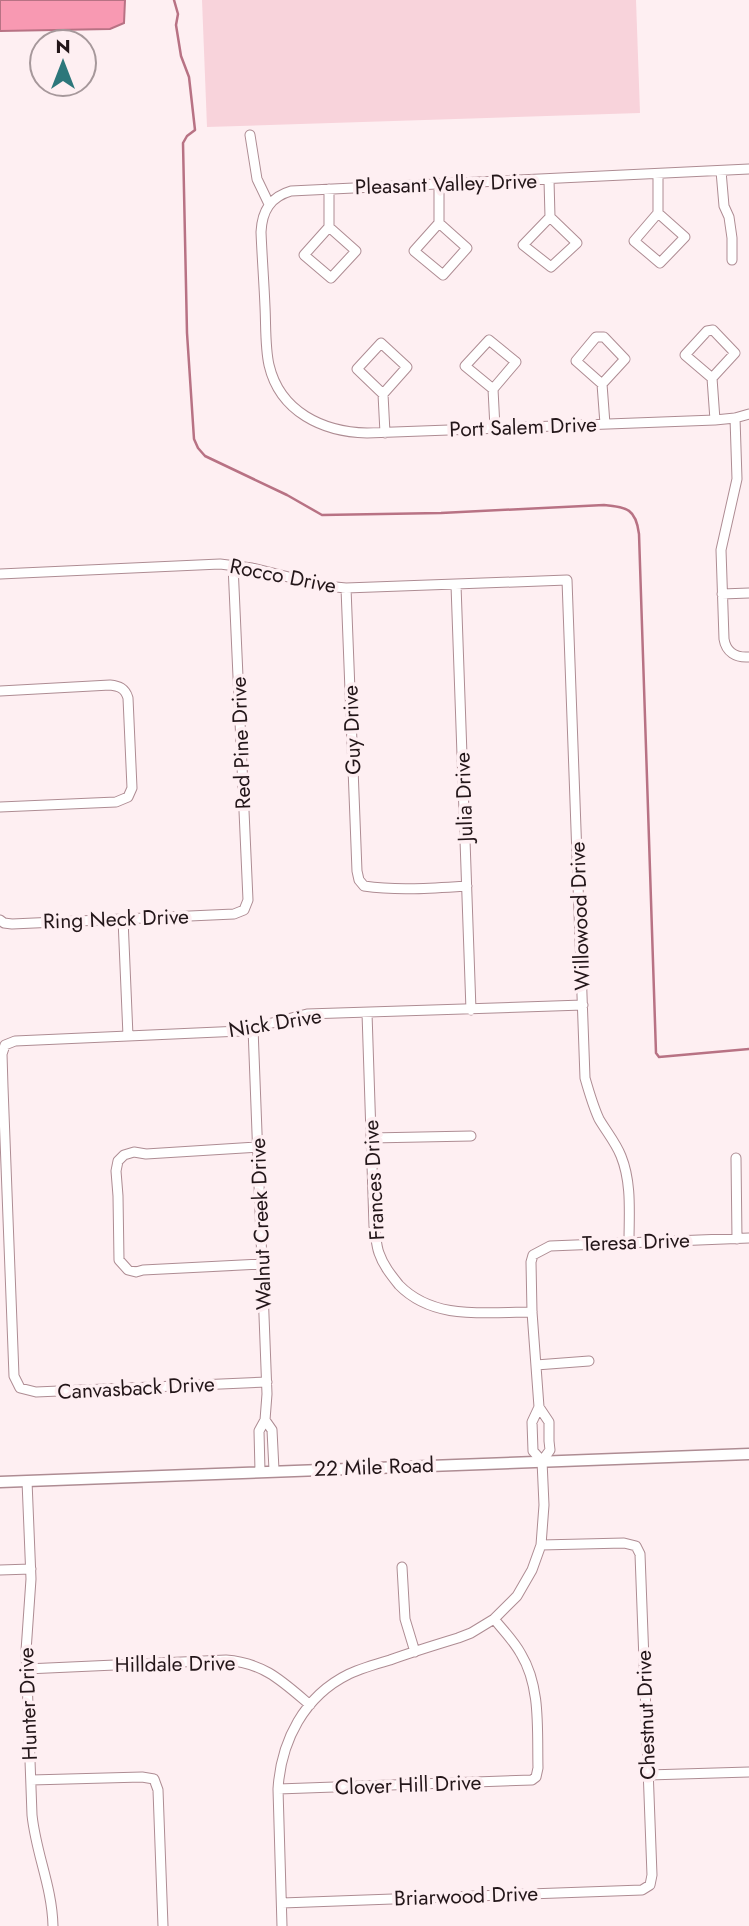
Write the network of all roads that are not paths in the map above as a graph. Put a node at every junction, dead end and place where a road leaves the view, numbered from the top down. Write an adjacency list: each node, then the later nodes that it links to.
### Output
1 (250, 135): 8 (street)
2 (749, 169): 3 (street, Pleasant Valley Drive)
3 (721, 171): 4 (street, Pleasant Valley Drive); 13 (street)
4 (658, 174): 5 (street, Pleasant Valley Drive); 9 (street)
5 (549, 180): 6 (street, Pleasant Valley Drive); 10 (street)
6 (439, 184): 7 (street, Pleasant Valley Drive); 11 (street)
7 (329, 189): 8 (street, Pleasant Valley Drive); 12 (street)
8 (269, 204): 23 (street, Port Salem Drive)
9 (658, 213): 9 (street)
10 (550, 217): 10 (street)
11 (439, 223): 11 (street)
12 (329, 227): 12 (street)
13 (732, 260)
14 (712, 379): 14 (street); 20 (street)
15 (602, 384): 15 (street); 21 (street)
16 (494, 388): 16 (street); 22 (street)
17 (383, 394): 17 (street); 23 (street)
18 (749, 414): 19 (street, Port Salem Drive)
19 (735, 418): 20 (street, Port Salem Drive); 30 (street)
20 (715, 420): 21 (street, Port Salem Drive)
21 (605, 424): 22 (street, Port Salem Drive)
22 (495, 428): 23 (street, Port Salem Drive)
23 (385, 433)
24 (233, 565): 25 (street, Rocco Drive); 28 (street, Rocco Drive); 35 (street, Red Pine Drive)
25 (0, 574)
26 (567, 580): 27 (street, Rocco Drive); 38 (street, Willowood Drive)
27 (456, 585): 28 (street, Rocco Drive); 34 (street, Julia Drive)
28 (346, 589): 34 (street, Guy Drive)
29 (749, 593): 30 (street)
30 (722, 594): 31 (street)
31 (749, 657)
32 (0, 691): 33 (street)
33 (0, 807)
34 (467, 886): 39 (street, Julia Drive)
35 (234, 915): 36 (street, Ring Neck Drive)
36 (123, 919): 37 (street, Ring Neck Drive); 42 (street)
37 (0, 920)
38 (583, 1005): 39 (street, Nick Drive); 49 (street, Willowood Drive)
39 (471, 1010): 40 (street, Nick Drive)
40 (366, 1013): 41 (street, Nick Drive); 44 (street, Frances Drive)
41 (253, 1028): 42 (street, Nick Drive); 45 (street, Walnut Creek Drive)
42 (128, 1036): 54 (street, Nick Drive)
43 (471, 1136): 44 (street)
44 (371, 1138): 51 (street, Frances Drive)
45 (258, 1147): 50 (street, Walnut Creek Drive); 50 (street)
46 (736, 1158): 48 (street)
47 (749, 1238): 48 (street, Teresa Drive)
48 (737, 1239): 49 (street, Teresa Drive)
49 (629, 1242): 51 (street, Teresa Drive)
50 (263, 1264): 55 (street, Walnut Creek Drive)
51 (532, 1312): 53 (street)
52 (589, 1361): 53 (street)
53 (536, 1365): 56 (street)
54 (15, 1376): 55 (street, Canvasback Drive)
55 (267, 1382): 57 (street, Walnut Creek Drive)
56 (540, 1407): 59 (street); 59 (street)
57 (265, 1420): 60 (street, Walnut Creek Drive); 61 (street, Walnut Creek Drive)
58 (749, 1454): 59 (street, 22 Mile Road)
59 (542, 1461): 61 (street, 22 Mile Road); 64 (street)
60 (260, 1471): 61 (street, 22 Mile Road); 62 (street, 22 Mile Road)
61 (274, 1471)
62 (27, 1481): 63 (street, 22 Mile Road); 66 (street, Hunter Drive)
63 (0, 1482)
64 (541, 1545): 68 (street); 73 (street, Chestnut Drive)
65 (402, 1567): 69 (street)
66 (30, 1569): 67 (street); 70 (street, Hunter Drive)
67 (0, 1570)
68 (494, 1619): 69 (street); 75 (street, Clover Hill Drive)
69 (415, 1652): 71 (street)
70 (26, 1668): 71 (street, Hilldale Drive); 74 (street, Hunter Drive)
71 (310, 1705): 75 (street)
72 (749, 1772): 73 (street)
73 (648, 1775): 76 (street, Chestnut Drive)
74 (31, 1780): 78 (street, Hunter Drive); 79 (street)
75 (278, 1789): 77 (street)
76 (650, 1885): 77 (street, Briarwood Drive)
77 (282, 1903): 80 (street)
78 (53, 1926)
79 (163, 1926)
80 (282, 1926)

